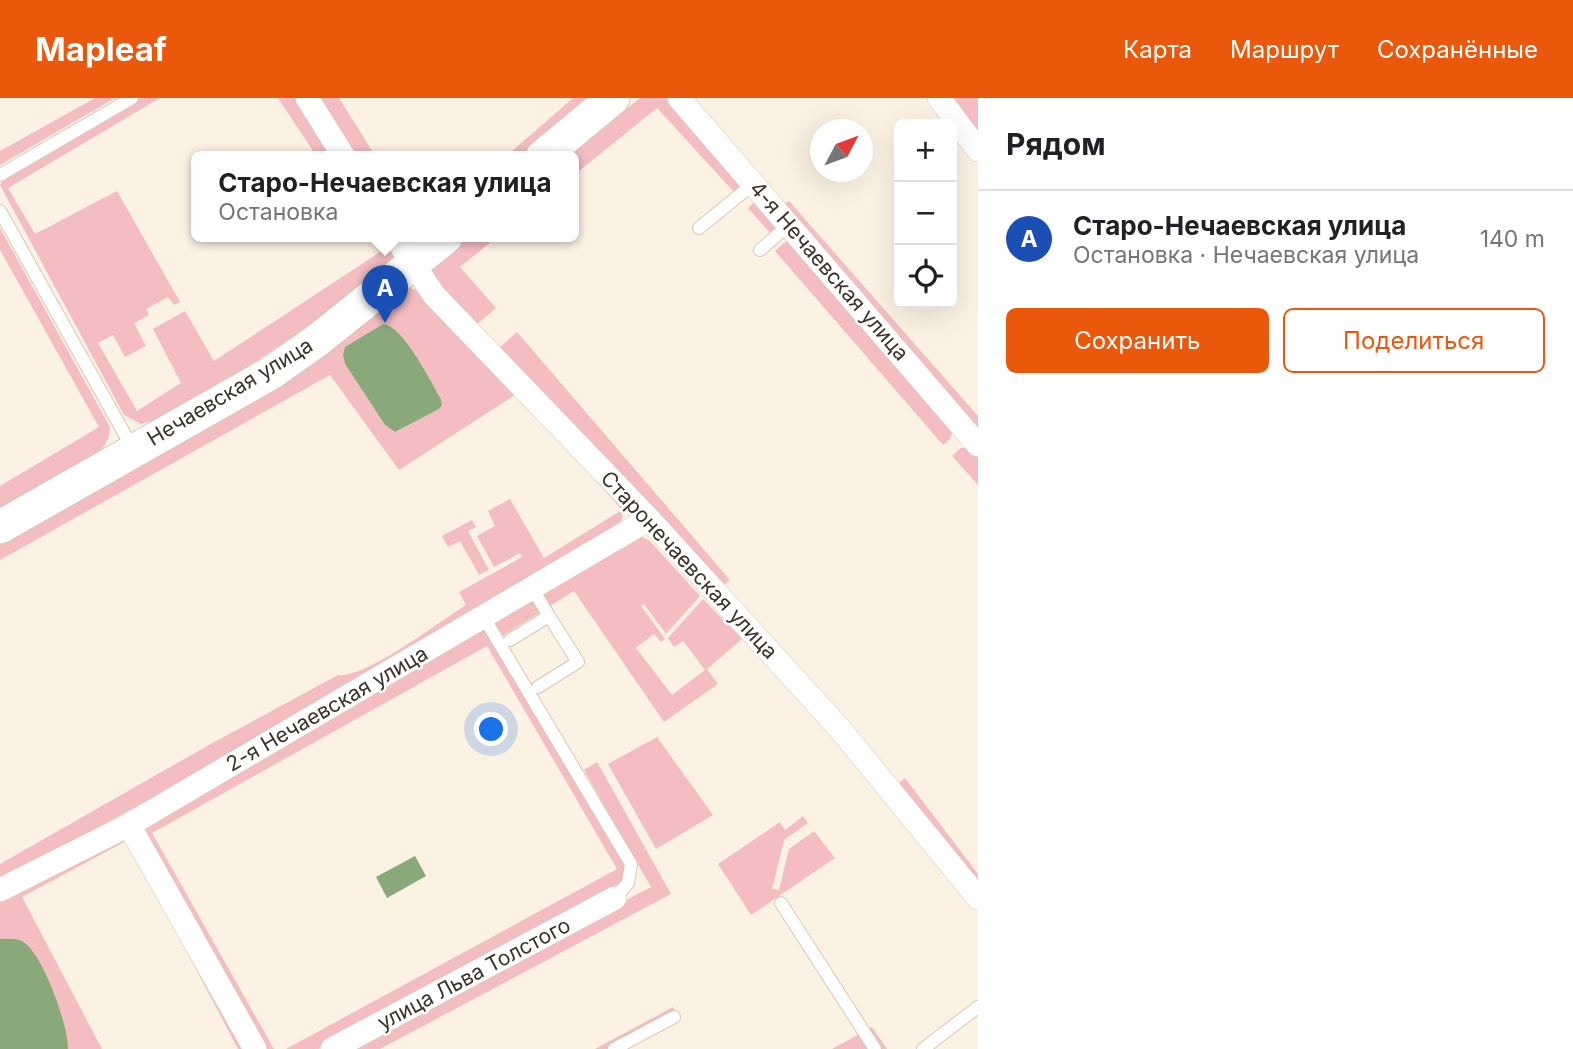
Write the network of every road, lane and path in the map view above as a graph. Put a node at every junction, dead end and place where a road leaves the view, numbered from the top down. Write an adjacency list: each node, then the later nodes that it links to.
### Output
1 (132, 98): 9 (lane)
2 (307, 98): 7 (street)
3 (613, 98): 8 (street)
4 (679, 98): 10 (street, 4-я Нечаевская улица)
5 (939, 98): 6 (street)
6 (978, 150)
7 (340, 151)
8 (549, 151)
9 (0, 175)
10 (753, 184): 12 (street, 4-я Нечаевская улица); 13 (lane)
11 (0, 211): 19 (lane)
12 (789, 225): 16 (lane); 18 (street, 4-я Нечаевская улица)
13 (699, 228)
14 (398, 242): 17 (street, Старонечаевская улица)
15 (440, 242): 17 (street, Нечаевская улица)
16 (760, 250)
17 (413, 265): 19 (street, Нечаевская улица); 20 (street, Старонечаевская улица)
18 (978, 444)
19 (134, 450): 21 (street, Нечаевская улица)
20 (649, 519): 22 (street, 2-я Нечаевская улица); 30 (street, Старонечаевская улица)
21 (0, 527)
22 (532, 587): 23 (street, 2-я Нечаевская улица); 24 (lane)
23 (483, 616): 27 (street, 2-я Нечаевская улица); 29 (lane)
24 (550, 616): 25 (lane); 26 (lane)
25 (510, 640)
26 (538, 687)
27 (129, 825): 28 (street, 2-я Нечаевская улица); 34 (street)
28 (0, 890)
29 (615, 898): 35 (street, улица Льва Толстого)
30 (978, 898)
31 (781, 903): 37 (lane)
32 (978, 1007): 38 (lane)
33 (674, 1017): 36 (lane)
34 (255, 1049)
35 (332, 1049)
36 (614, 1049)
37 (874, 1049)
38 (923, 1049)

